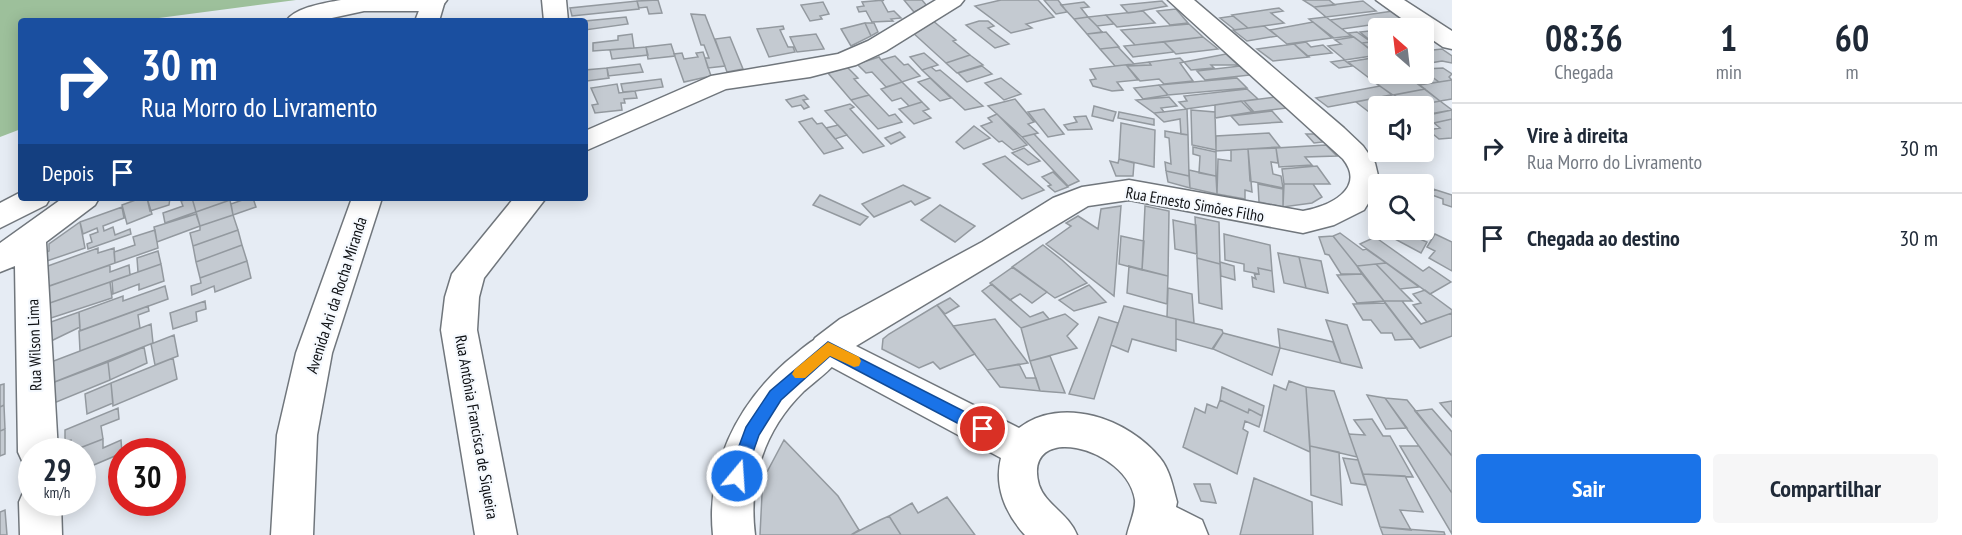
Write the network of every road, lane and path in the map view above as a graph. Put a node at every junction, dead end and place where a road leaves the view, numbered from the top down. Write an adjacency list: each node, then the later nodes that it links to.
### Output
1 (554, 0): 7 (street)
2 (952, 0): 9 (street)
3 (1180, 0): 17 (street, Rua Ernesto Simões Filho)
4 (1388, 0): 8 (street)
5 (431, 8): 6 (street)
6 (305, 18)
7 (556, 18)
8 (1452, 42)
9 (588, 141)
10 (29, 201): 14 (street)
11 (80, 201): 15 (street)
12 (365, 201): 23 (street, Avenida Ari da Rocha Miranda)
13 (529, 201): 24 (street, Rua Antônia Francisca de Siqueira)
14 (0, 217)
15 (30, 239): 16 (street); 18 (street, Rua Wilson Lima)
16 (0, 260)
17 (828, 348): 19 (street); 25 (street, Rua Ernesto Simões Filho)
18 (37, 438)
19 (1022, 449): 21 (street); 26 (street)
20 (40, 516): 22 (street)
21 (1164, 530)
22 (41, 535)
23 (292, 535)
24 (496, 535)
25 (734, 535)
26 (1056, 535)

